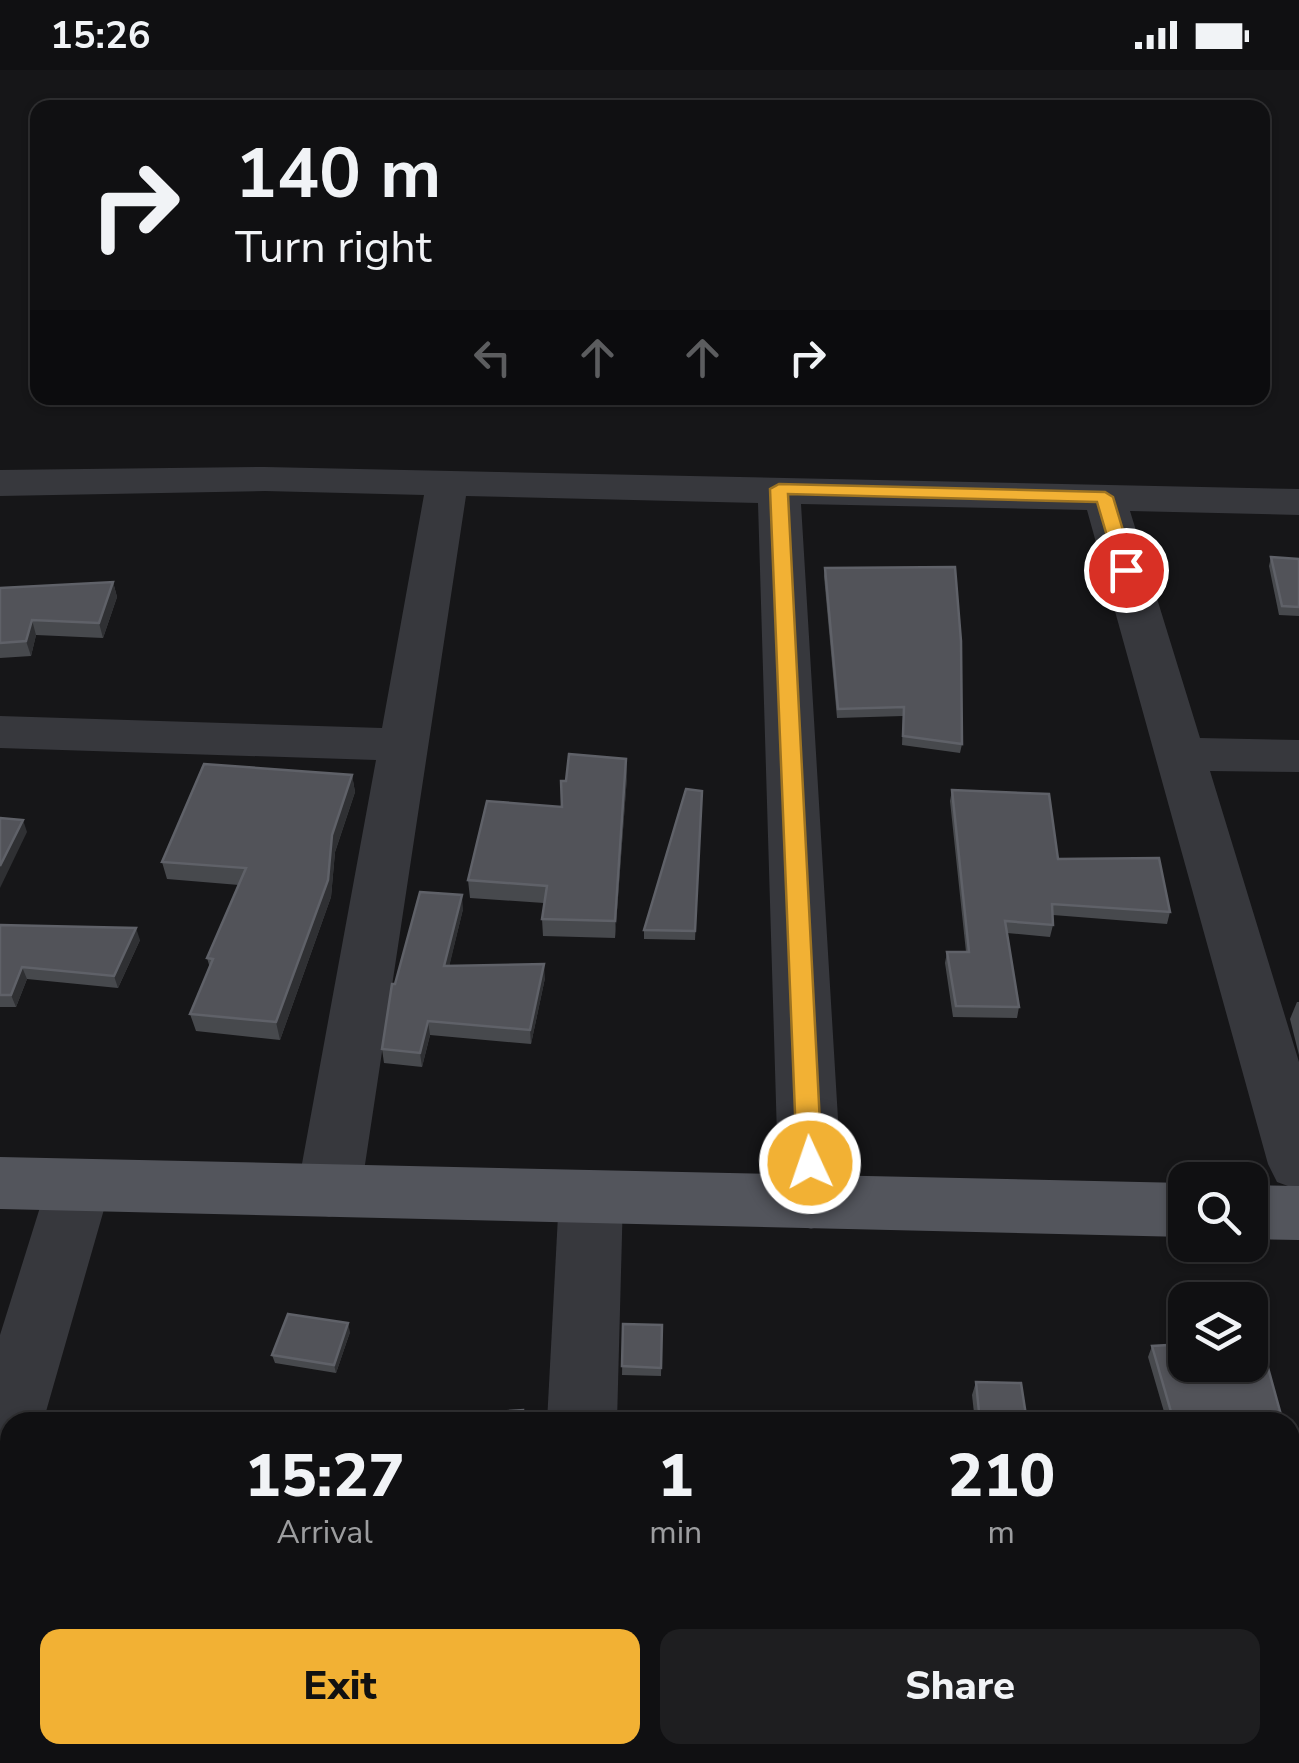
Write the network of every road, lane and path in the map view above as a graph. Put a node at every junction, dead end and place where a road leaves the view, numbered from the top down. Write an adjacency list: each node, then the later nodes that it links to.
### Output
1 (0, 483): 2 (street)
2 (447, 483): 3 (street); 7 (street)
3 (779, 489): 4 (street); 15 (street)
4 (1105, 497): 5 (street); 8 (street)
5 (1299, 502)
6 (0, 732): 7 (street)
7 (404, 744): 13 (street)
8 (1180, 754): 9 (street); 10 (street)
9 (1299, 756)
10 (1299, 1164)
11 (0, 1184): 12 (main road)
12 (79, 1185): 13 (main road); 19 (street)
13 (329, 1191): 14 (main road)
14 (591, 1197): 15 (main road); 20 (street)
15 (812, 1202): 16 (main road)
16 (1168, 1210)
17 (1268, 1212): 18 (main road)
18 (1299, 1212)
19 (11, 1412)
20 (582, 1412)

